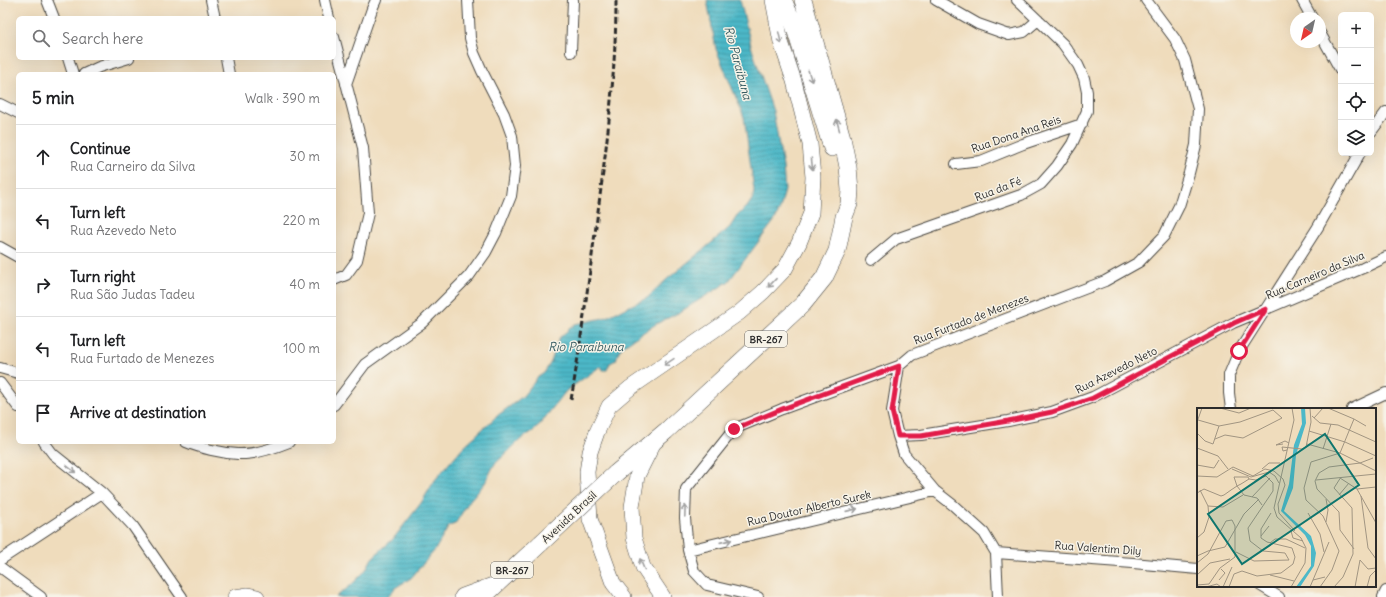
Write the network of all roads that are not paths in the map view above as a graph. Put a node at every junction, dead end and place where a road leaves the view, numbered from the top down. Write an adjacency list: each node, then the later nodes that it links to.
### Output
1 (47, 0): 15 (street)
2 (211, 0): 16 (street)
3 (325, 0): 17 (street)
4 (376, 0): 29 (street)
5 (468, 0): 51 (street)
6 (573, 0): 21 (street)
7 (773, 0): 67 (main road, one-way to 67)
8 (783, 0): 30 (highway, one-way to 30)
9 (936, 0): 18 (street)
10 (1017, 0): 18 (street, Rua da Fé)
11 (1146, 0): 46 (street, Rua Furtado de Menezes)
12 (1302, 0): 14 (street)
13 (804, 2): 32 (highway, BR-267)
14 (1309, 12)
15 (53, 16)
16 (215, 16)
17 (329, 16)
18 (1038, 20): 35 (street, Rua da Fé)
19 (1326, 44): 25 (street)
20 (336, 45): 29 (street)
21 (572, 52)
22 (69, 60): 26 (street)
23 (122, 60): 27 (street)
24 (226, 60): 28 (street)
25 (1338, 66)
26 (72, 72)
27 (88, 72)
28 (229, 72)
29 (346, 84): 44 (street)
30 (818, 99): 32 (highway); 39 (highway)
31 (0, 104): 33 (street)
32 (833, 106): 39 (highway, BR-267, one-way to 32)
33 (16, 112)
34 (1386, 112): 36 (street)
35 (1082, 124): 38 (street, Rua Dona Ana Reis); 43 (street, Rua da Fé)
36 (1374, 127)
37 (1358, 156): 45 (street)
38 (956, 164)
39 (844, 217): 56 (highway, BR-267)
40 (0, 247): 41 (street)
41 (16, 256)
42 (1386, 257): 45 (street, Rua Carneiro da Silva)
43 (871, 260)
44 (336, 279)
45 (1266, 309): 53 (street, Rua Carneiro da Silva); 55 (street, Rua Azevedo Neto)
46 (899, 366): 55 (street); 62 (street, Rua Furtado de Menezes, one-way to 46)
47 (0, 368): 48 (street)
48 (16, 372)
49 (0, 383): 52 (street)
50 (1386, 392): 54 (street)
51 (336, 402)
52 (16, 404)
53 (1231, 408)
54 (1354, 408)
55 (898, 436): 60 (street)
56 (656, 439): 68 (highway, Avenida Brasil / BR-267, bridge); 79 (main road, one-way to 56)
57 (46, 444): 61 (street, one-way to 61)
58 (191, 444): 59 (street)
59 (283, 444)
60 (935, 491): 62 (street, Rua Doutor Alberto Surek, one-way to 60); 63 (street)
61 (102, 492): 64 (street); 72 (street)
62 (688, 550): 80 (street, Rua Furtado de Menezes)
63 (996, 553): 66 (street, Rua Valentim Dily); 81 (street)
64 (0, 560)
65 (0, 566): 71 (street)
66 (1197, 569)
67 (613, 583): 77 (street); 78 (main road)
68 (495, 585): 75 (highway); 76 (highway, Avenida Brasil / BR-267)
69 (1263, 587): 82 (street)
70 (1386, 591): 83 (street)
71 (41, 597)
72 (182, 597)
73 (235, 597): 74 (main road)
74 (257, 597)
75 (463, 597)
76 (483, 597)
77 (619, 597)
78 (624, 597)
79 (663, 597)
80 (758, 597)
81 (998, 597)
82 (1279, 597)
83 (1383, 597)

